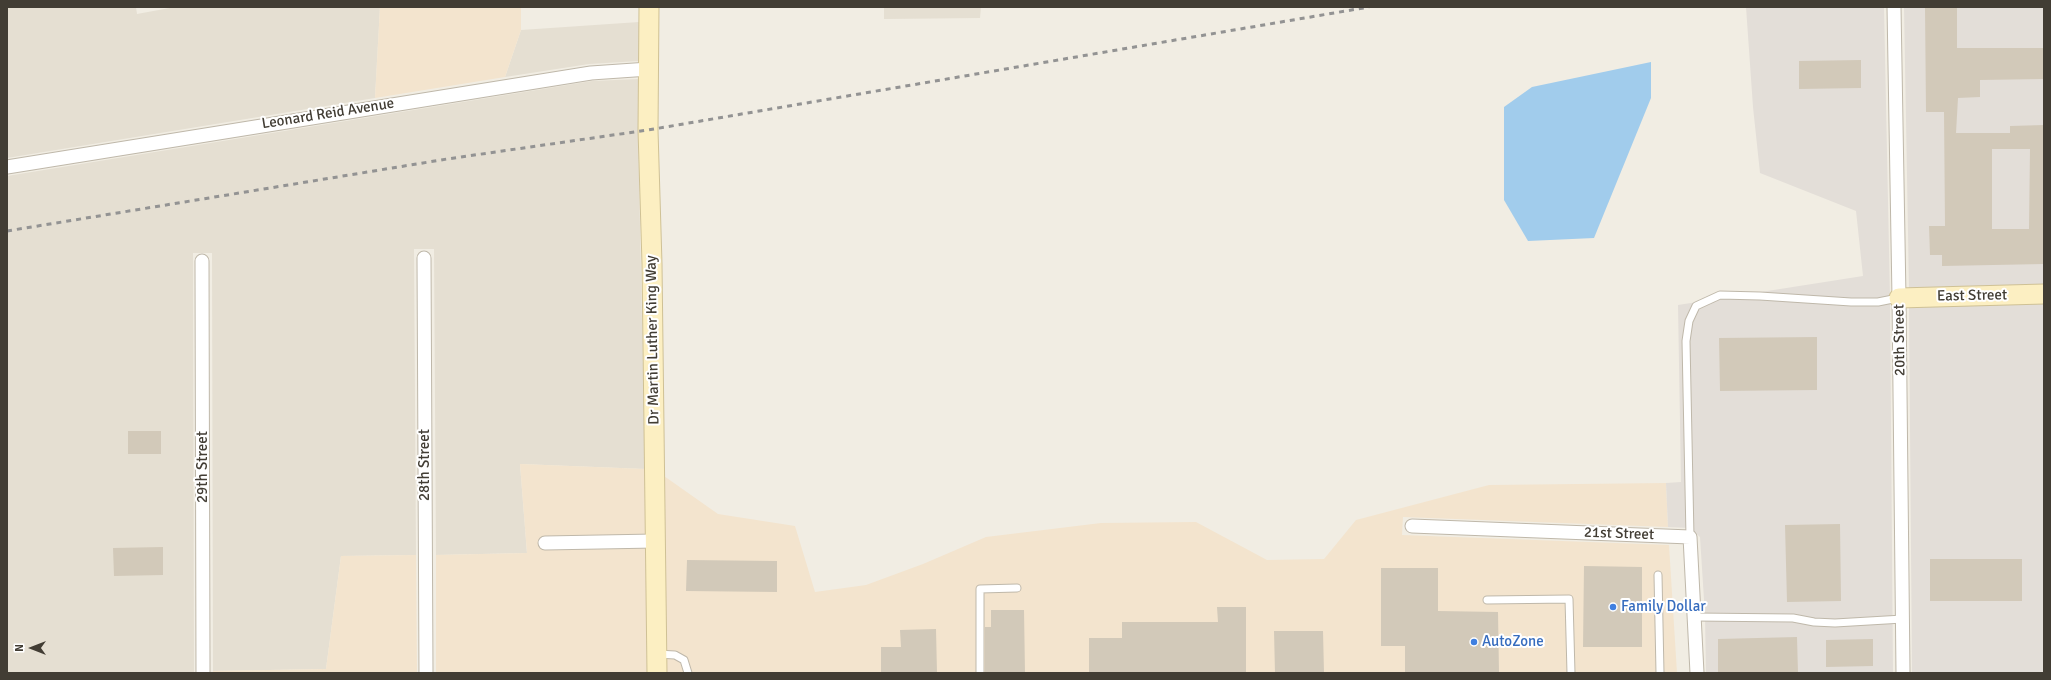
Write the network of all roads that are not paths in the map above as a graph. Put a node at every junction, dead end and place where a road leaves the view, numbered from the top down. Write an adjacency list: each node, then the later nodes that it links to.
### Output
1 (649, 7): 3 (street, Dr Martin Luther King Way)
2 (1894, 7): 8 (street, 20th Street)
3 (649, 69): 4 (street, Leonard Reid Avenue); 11 (street, Dr Martin Luther King Way)
4 (7, 167)
5 (424, 258): 20 (street, 28th Street)
6 (202, 261): 19 (street, 29th Street)
7 (2044, 294): 8 (street, East Street)
8 (1899, 298): 10 (lane); 17 (street, 20th Street)
9 (1412, 526): 10 (street, 21st Street)
10 (1690, 537): 16 (street)
11 (655, 541): 12 (street); 18 (street, Dr Martin Luther King Way)
12 (545, 543)
13 (1658, 575): 25 (lane)
14 (1017, 588): 23 (lane)
15 (1487, 600): 24 (lane)
16 (1695, 617): 17 (lane); 26 (street)
17 (1903, 619): 27 (street, 20th Street)
18 (656, 654): 21 (street, Dr Martin Luther King Way); 22 (lane)
19 (203, 673)
20 (426, 673)
21 (657, 673)
22 (688, 673)
23 (980, 673)
24 (1571, 673)
25 (1660, 673)
26 (1696, 673)
27 (1902, 673)

